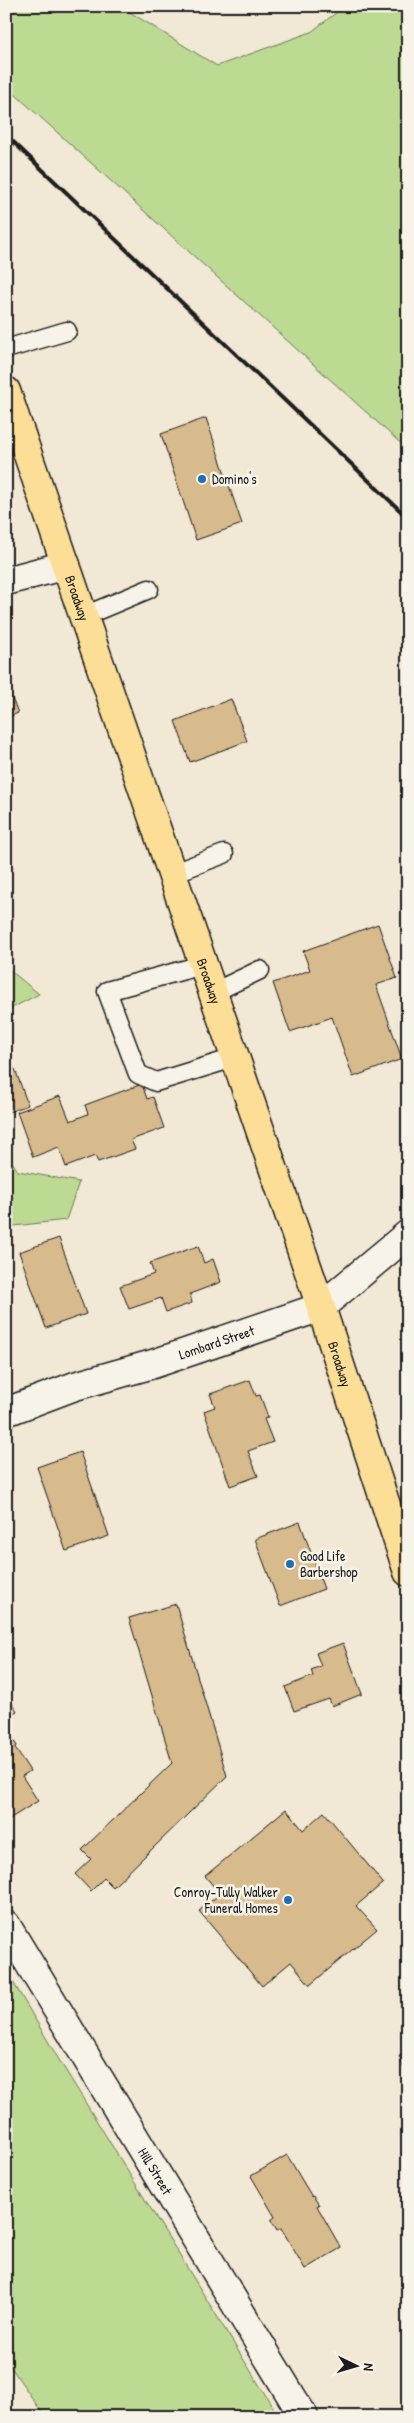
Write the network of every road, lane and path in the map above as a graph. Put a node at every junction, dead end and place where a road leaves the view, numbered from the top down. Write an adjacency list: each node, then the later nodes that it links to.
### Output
1 (67, 331): 2 (lane)
2 (6, 349)
3 (6, 391): 4 (main road, Broadway)
4 (66, 565): 5 (street); 7 (main road, Broadway)
5 (6, 581)
6 (149, 589): 7 (lane)
7 (84, 616): 9 (main road, Broadway)
8 (224, 854): 9 (lane)
9 (171, 874): 10 (main road, Broadway)
10 (202, 964): 12 (main road, Broadway); 13 (lane)
11 (260, 970): 12 (lane)
12 (212, 993): 13 (main road, Broadway)
13 (234, 1058): 15 (main road, Broadway)
14 (408, 1234): 15 (street, Lombard Street)
15 (321, 1307): 16 (street, Lombard Street); 17 (main road, Broadway)
16 (6, 1412)
17 (408, 1572)
18 (6, 1924): 19 (street, Hill Street)
19 (304, 2417)

